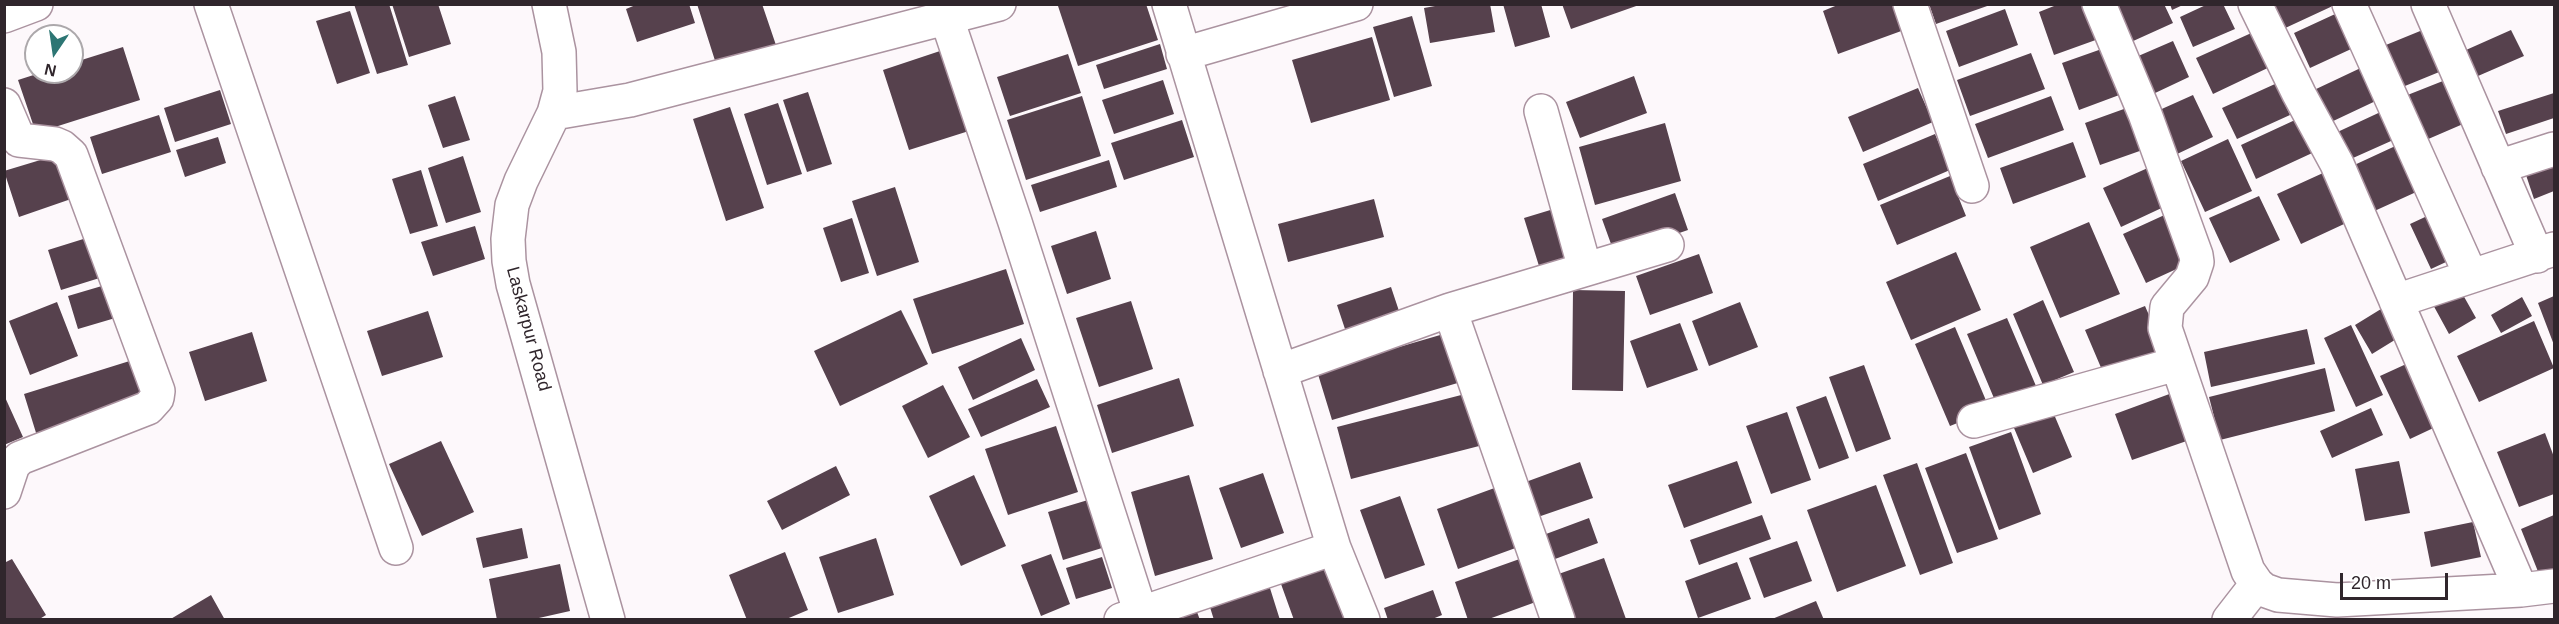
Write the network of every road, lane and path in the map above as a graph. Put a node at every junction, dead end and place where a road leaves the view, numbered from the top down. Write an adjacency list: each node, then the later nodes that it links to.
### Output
1 (36, 4): 12 (street)
2 (211, 4): 31 (street)
3 (549, 4): 17 (street, Laskarpur Road)
4 (999, 4): 13 (street)
5 (1168, 4): 14 (street)
6 (1356, 4): 14 (street)
7 (1910, 4): 20 (street)
8 (2099, 4): 27 (street)
9 (2256, 4): 25 (street)
10 (2349, 4): 24 (street)
11 (2428, 4): 19 (street)
12 (4, 16)
13 (947, 19): 17 (street); 37 (street)
14 (1183, 54): 28 (street)
15 (4, 105): 30 (street)
16 (1541, 111): 23 (street)
17 (554, 113): 38 (street, Laskarpur Road)
18 (2554, 149): 19 (street)
19 (2498, 167): 22 (street)
20 (1972, 186)
21 (1667, 245): 23 (street)
22 (2546, 253): 24 (street)
23 (1585, 269): 26 (street)
24 (2471, 276): 25 (street)
25 (2396, 301): 35 (street)
26 (1450, 310): 28 (street); 40 (street)
27 (2176, 364): 29 (street); 33 (street)
28 (1280, 371): 32 (street)
29 (1974, 421)
30 (4, 492)
31 (396, 548)
32 (1334, 549): 36 (street); 39 (street)
33 (2258, 584): 35 (street); 41 (street)
34 (2554, 586): 35 (street)
35 (2521, 590)
36 (1205, 607): 37 (street)
37 (1131, 617)
38 (608, 620)
39 (1363, 620)
40 (1558, 620)
41 (2229, 620)

